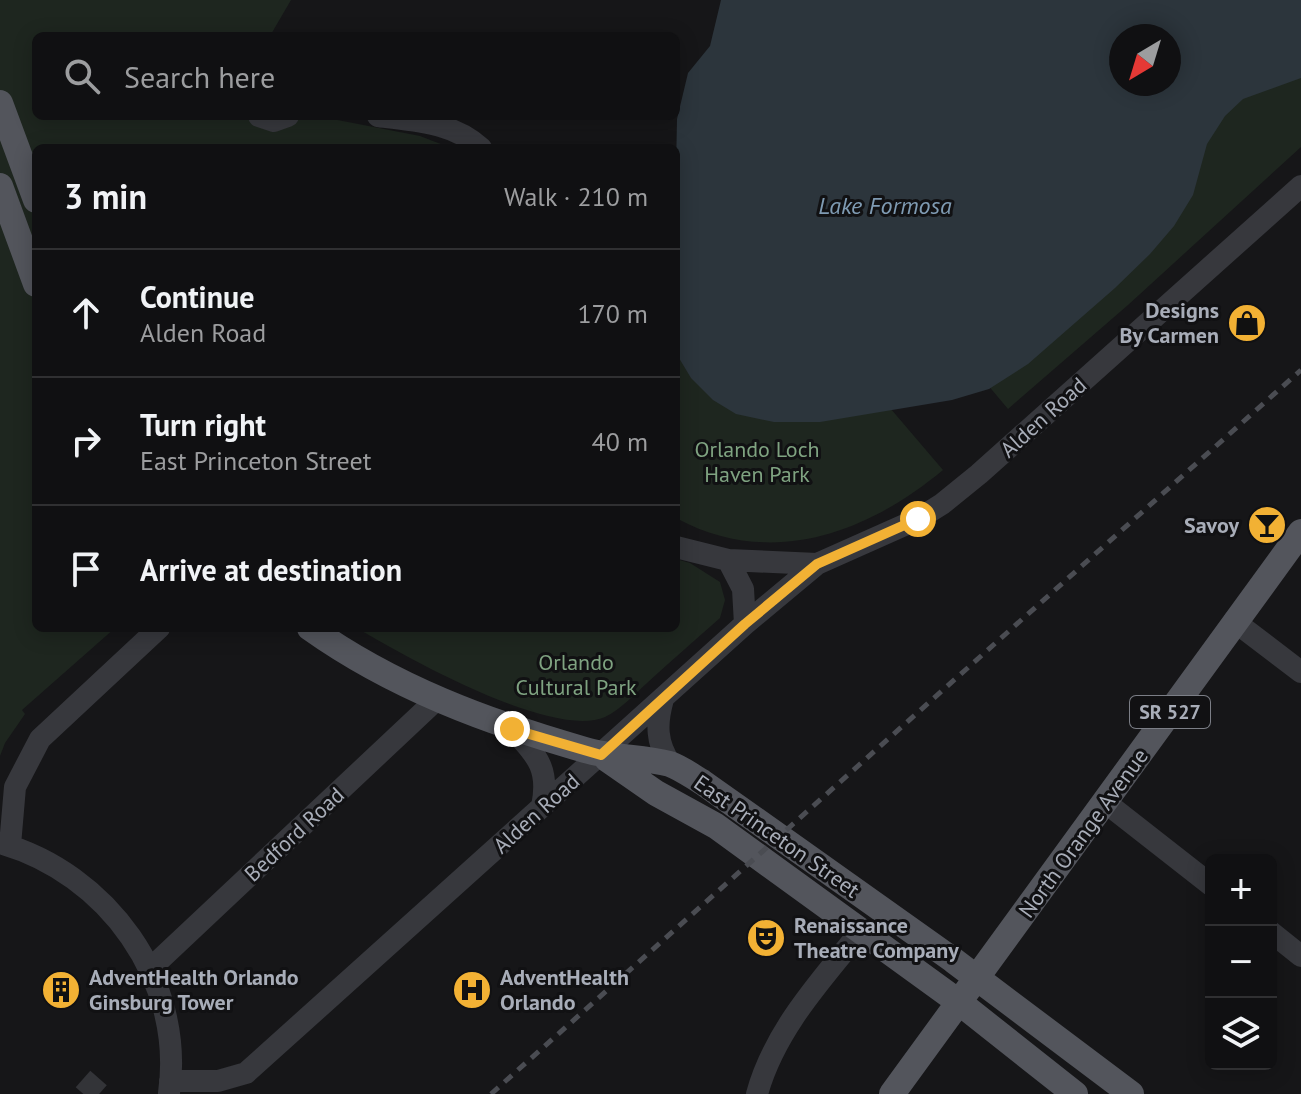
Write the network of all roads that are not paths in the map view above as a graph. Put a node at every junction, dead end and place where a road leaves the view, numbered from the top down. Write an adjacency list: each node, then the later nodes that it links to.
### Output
1 (0, 103): 4 (main road)
2 (408, 120): 3 (street)
3 (476, 144)
4 (8, 150): 5 (main road)
5 (26, 174): 6 (street); 8 (main road)
6 (0, 186): 9 (main road)
7 (1301, 186): 13 (street, Alden Road)
8 (32, 190)
9 (32, 273)
10 (1301, 532): 14 (main road, North Orange Avenue / SR 527)
11 (680, 548): 12 (street)
12 (728, 560): 13 (street); 15 (street)
13 (817, 564): 15 (street, Alden Road)
14 (1234, 621): 18 (street); 24 (main road, North Orange Avenue / SR 527)
15 (745, 624): 19 (street, Alden Road)
16 (155, 632): 26 (street)
17 (316, 632): 20 (main road, East Princeton Street)
18 (1301, 672)
19 (663, 699): 22 (street, Alden Road); 23 (street)
20 (436, 700): 21 (main road, East Princeton Street); 31 (street, Bedford Road)
21 (512, 729): 22 (main road, East Princeton Street); 25 (street)
22 (601, 755): 23 (main road, East Princeton Street); 25 (street, Alden Road); 28 (main road, East Princeton Street)
23 (671, 765): 32 (main road, East Princeton Street)
24 (1105, 802): 27 (street); 32 (main road, North Orange Avenue / SR 527)
25 (542, 807): 34 (street, Alden Road)
26 (5, 844): 31 (street)
27 (1205, 880)
28 (861, 931): 33 (main road, East Princeton Street); 35 (street)
29 (1277, 937): 30 (street)
30 (1301, 956)
31 (151, 968): 34 (street)
32 (978, 978): 33 (main road, North Orange Avenue / SR 527); 38 (main road, East Princeton Street)
33 (960, 1003): 36 (main road, North Orange Avenue / SR 527); 37 (main road, East Princeton Street)
34 (169, 1088)
35 (757, 1094)
36 (892, 1094)
37 (1075, 1094)
38 (1131, 1094)

